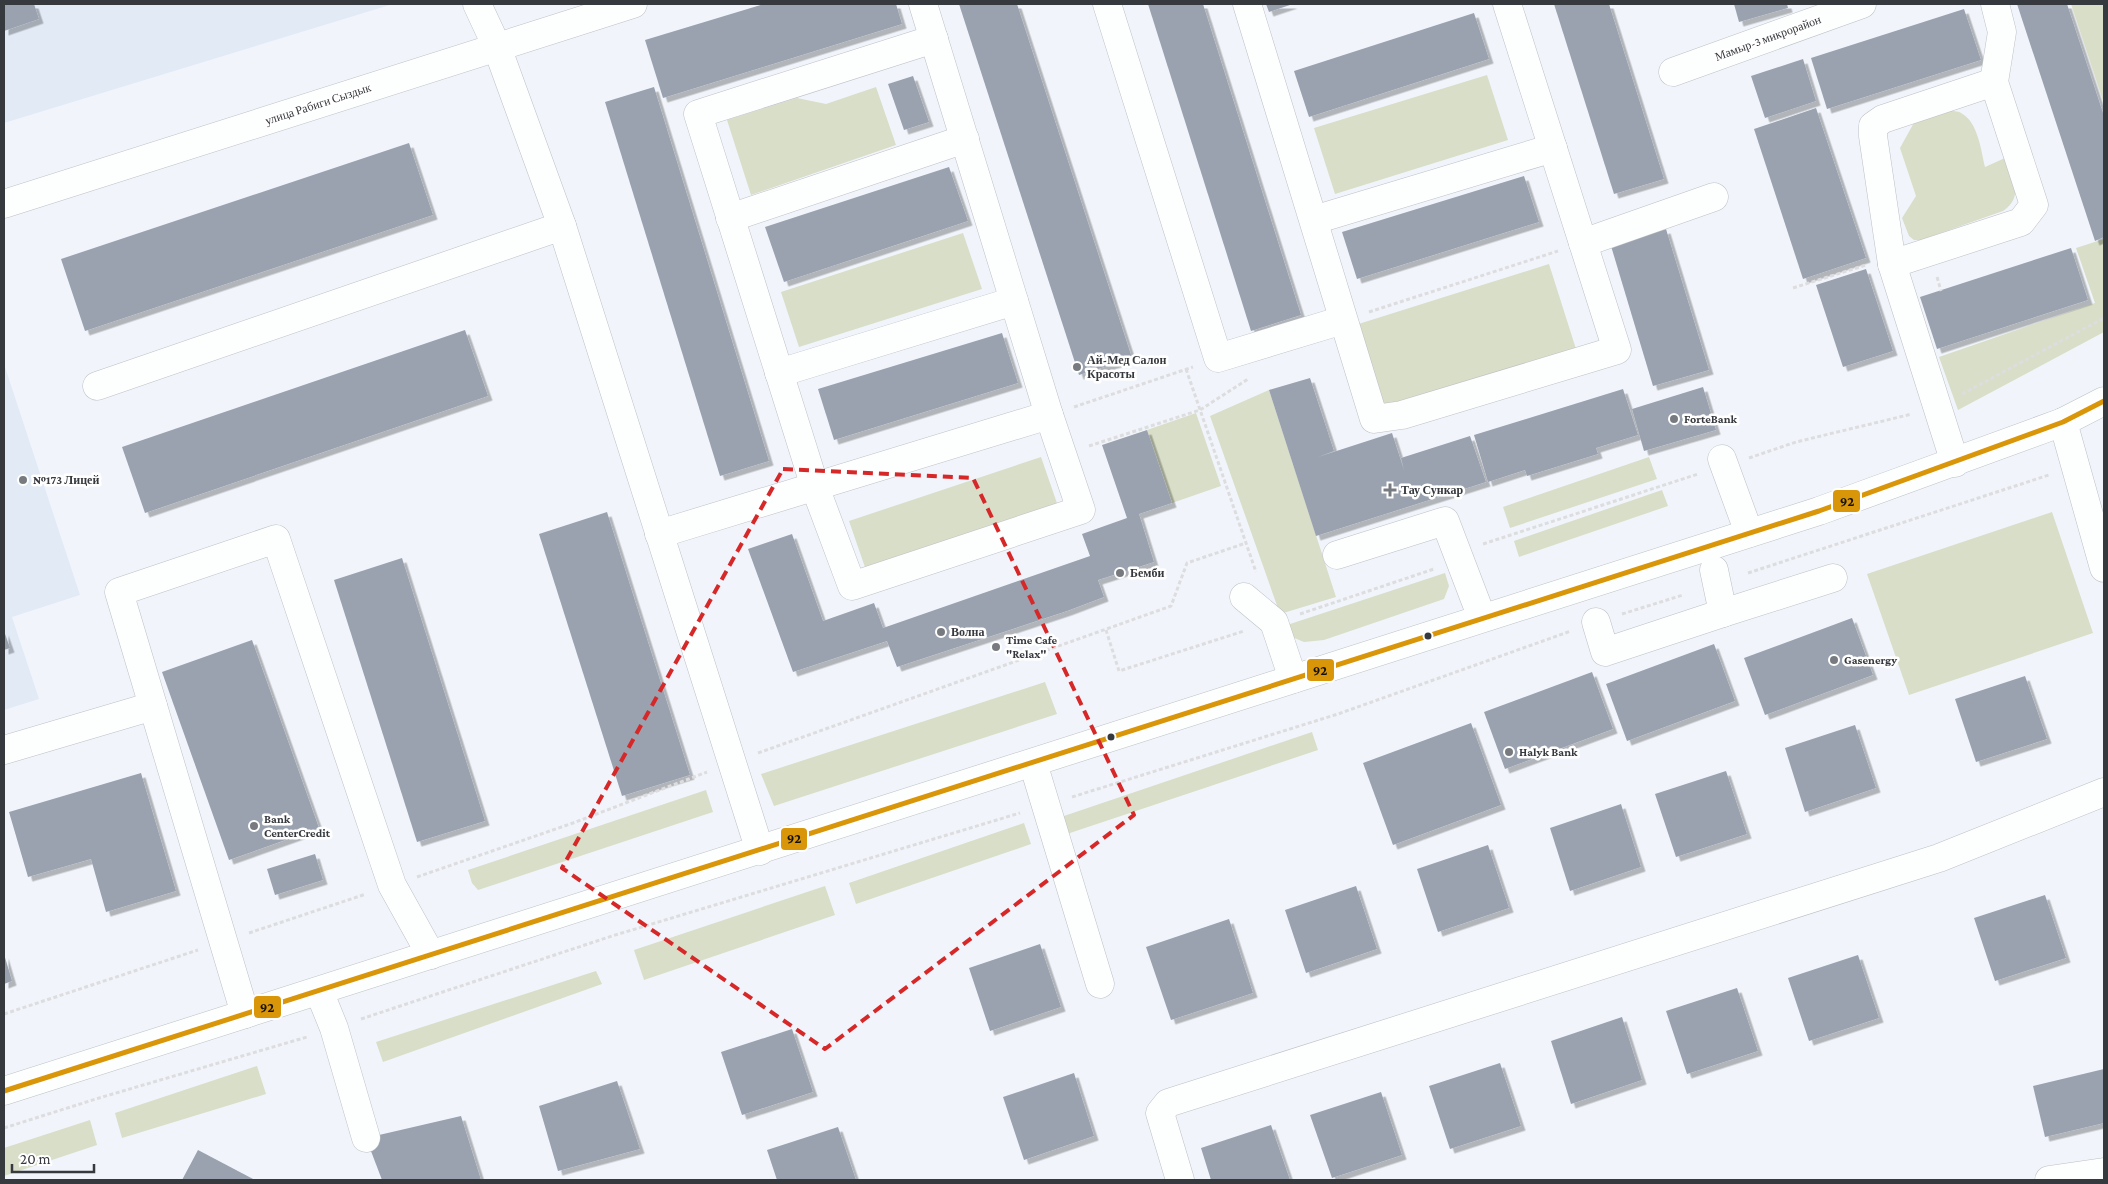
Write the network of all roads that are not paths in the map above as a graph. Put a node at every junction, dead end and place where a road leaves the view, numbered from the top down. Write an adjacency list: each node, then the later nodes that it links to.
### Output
1 (477, 4): 11 (street)
2 (633, 4): 11 (street, улица Рабиги Сыздык)
3 (924, 4): 10 (street)
4 (1107, 4): 24 (street)
5 (1247, 4): 19 (street)
6 (1507, 4): 15 (street)
7 (1862, 4): 9 (street, Мамыр-3 микрорайон)
8 (1995, 4): 13 (street)
9 (1817, 11): 12 (street, Мамыр-3 микрорайон)
10 (934, 39): 14 (street); 18 (street)
11 (497, 47): 17 (street, улица Рабиги Сыздык); 20 (street)
12 (1673, 72)
13 (1994, 82): 22 (street); 22 (street)
14 (965, 139): 18 (street); 23 (street)
15 (1553, 148): 19 (street); 21 (street)
16 (1714, 197): 21 (street)
17 (4, 204)
18 (730, 218): 25 (street)
19 (1314, 220): 24 (street)
20 (562, 226): 26 (street); 34 (street)
21 (1583, 243): 24 (street)
22 (1891, 260): 31 (street)
23 (1014, 301): 25 (street); 28 (street)
24 (1343, 320)
25 (779, 373): 32 (street)
26 (97, 386)
27 (2104, 401): 29 (street)
28 (1050, 416): 32 (street); 32 (street)
29 (2063, 422): 31 (street); 36 (street)
30 (1723, 462): 33 (street)
31 (1955, 462): 33 (street)
32 (815, 487): 34 (street)
33 (1749, 533): 41 (street)
34 (659, 534): 48 (street)
35 (1337, 555): 41 (street)
36 (2104, 568)
37 (1714, 570): 40 (street)
38 (1833, 578): 40 (street)
39 (1251, 588): 43 (street)
40 (1723, 613): 42 (street)
41 (1482, 618): 43 (street)
42 (1596, 622)
43 (1293, 679): 46 (street)
44 (153, 706): 45 (street); 49 (street); 52 (street)
45 (4, 750)
46 (1033, 763): 48 (street); 50 (street)
47 (2104, 792): 56 (street)
48 (760, 851): 49 (street)
49 (431, 955): 51 (street)
50 (1100, 984)
51 (319, 991): 52 (street); 54 (street)
52 (245, 1014): 53 (street)
53 (4, 1091)
54 (366, 1138)
55 (2104, 1172): 57 (street)
56 (1180, 1180)
57 (2049, 1180)

